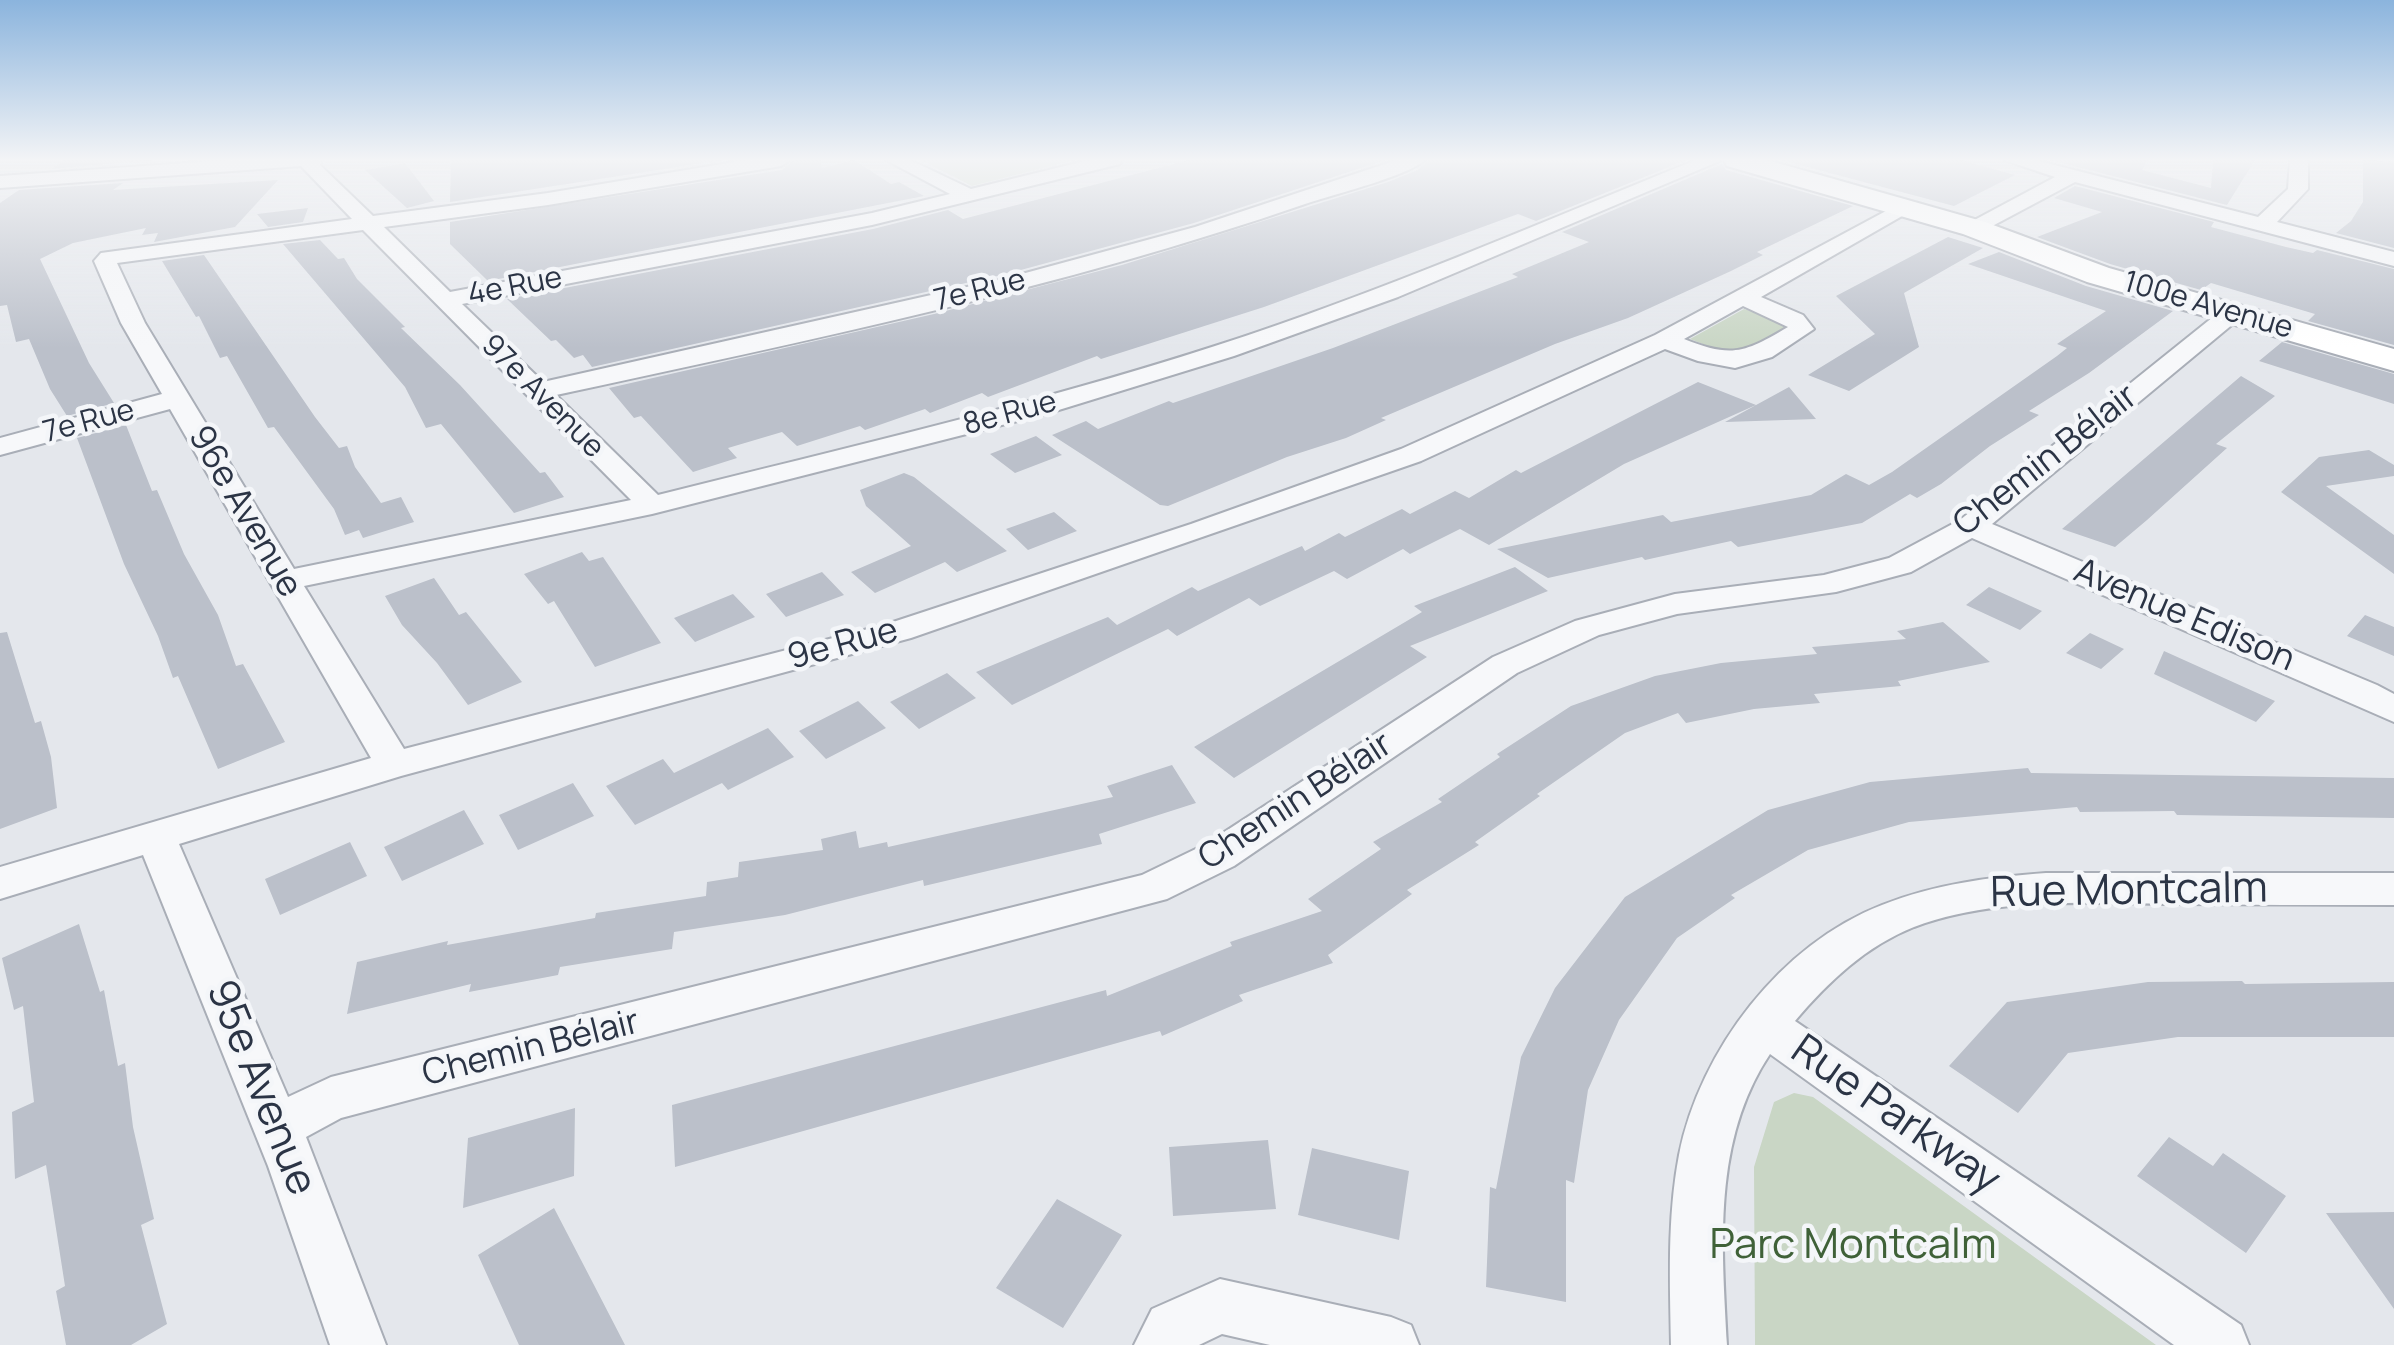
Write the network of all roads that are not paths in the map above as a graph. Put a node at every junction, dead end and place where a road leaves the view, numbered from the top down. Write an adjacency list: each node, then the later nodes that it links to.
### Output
1 (365, 223): 13 (street, 97e Avenue); 18 (street, 96e Avenue)
2 (847, 223): 13 (street, 4e Rue)
3 (1227, 223): 17 (street, 7e Rue)
4 (1559, 223): 20 (street, 8e Rue)
5 (1879, 223): 12 (street, 9e Rue)
6 (1956, 223): 10 (street, 100e Avenue)
7 (1984, 223): 10 (street)
8 (2257, 223): 9 (street)
9 (2262, 224): 11 (street)
10 (1974, 228): 14 (street, 100e Avenue)
11 (2394, 258)
12 (1744, 298): 15 (street, 9e Rue); 15 (street)
13 (444, 300): 17 (street, 97e Avenue)
14 (2231, 314): 16 (street, 100e Avenue); 21 (street, Chemin Bélair)
15 (1664, 340): 24 (street, 9e Rue)
16 (2394, 360)
17 (537, 391): 20 (street, 97e Avenue)
18 (179, 398): 19 (street, 7e Rue); 22 (street, 96e Avenue)
19 (0, 446)
20 (652, 505): 22 (street, 8e Rue)
21 (1972, 526): 23 (street, Avenue Edison); 29 (street, Chemin Bélair)
22 (282, 581): 24 (street, 96e Avenue)
23 (2394, 710)
24 (394, 765): 25 (street, 9e Rue)
25 (155, 834): 26 (street, 9e Rue); 29 (street, 95e Avenue)
26 (0, 883)
27 (2394, 889): 28 (street, Rue Montcalm)
28 (1764, 1024): 33 (street, Rue Montcalm); 34 (street, Rue Parkway)
29 (277, 1127): 30 (street, 95e Avenue)
30 (358, 1345)
31 (1162, 1345): 32 (street)
32 (1391, 1345)
33 (1700, 1345)
34 (2221, 1345)

